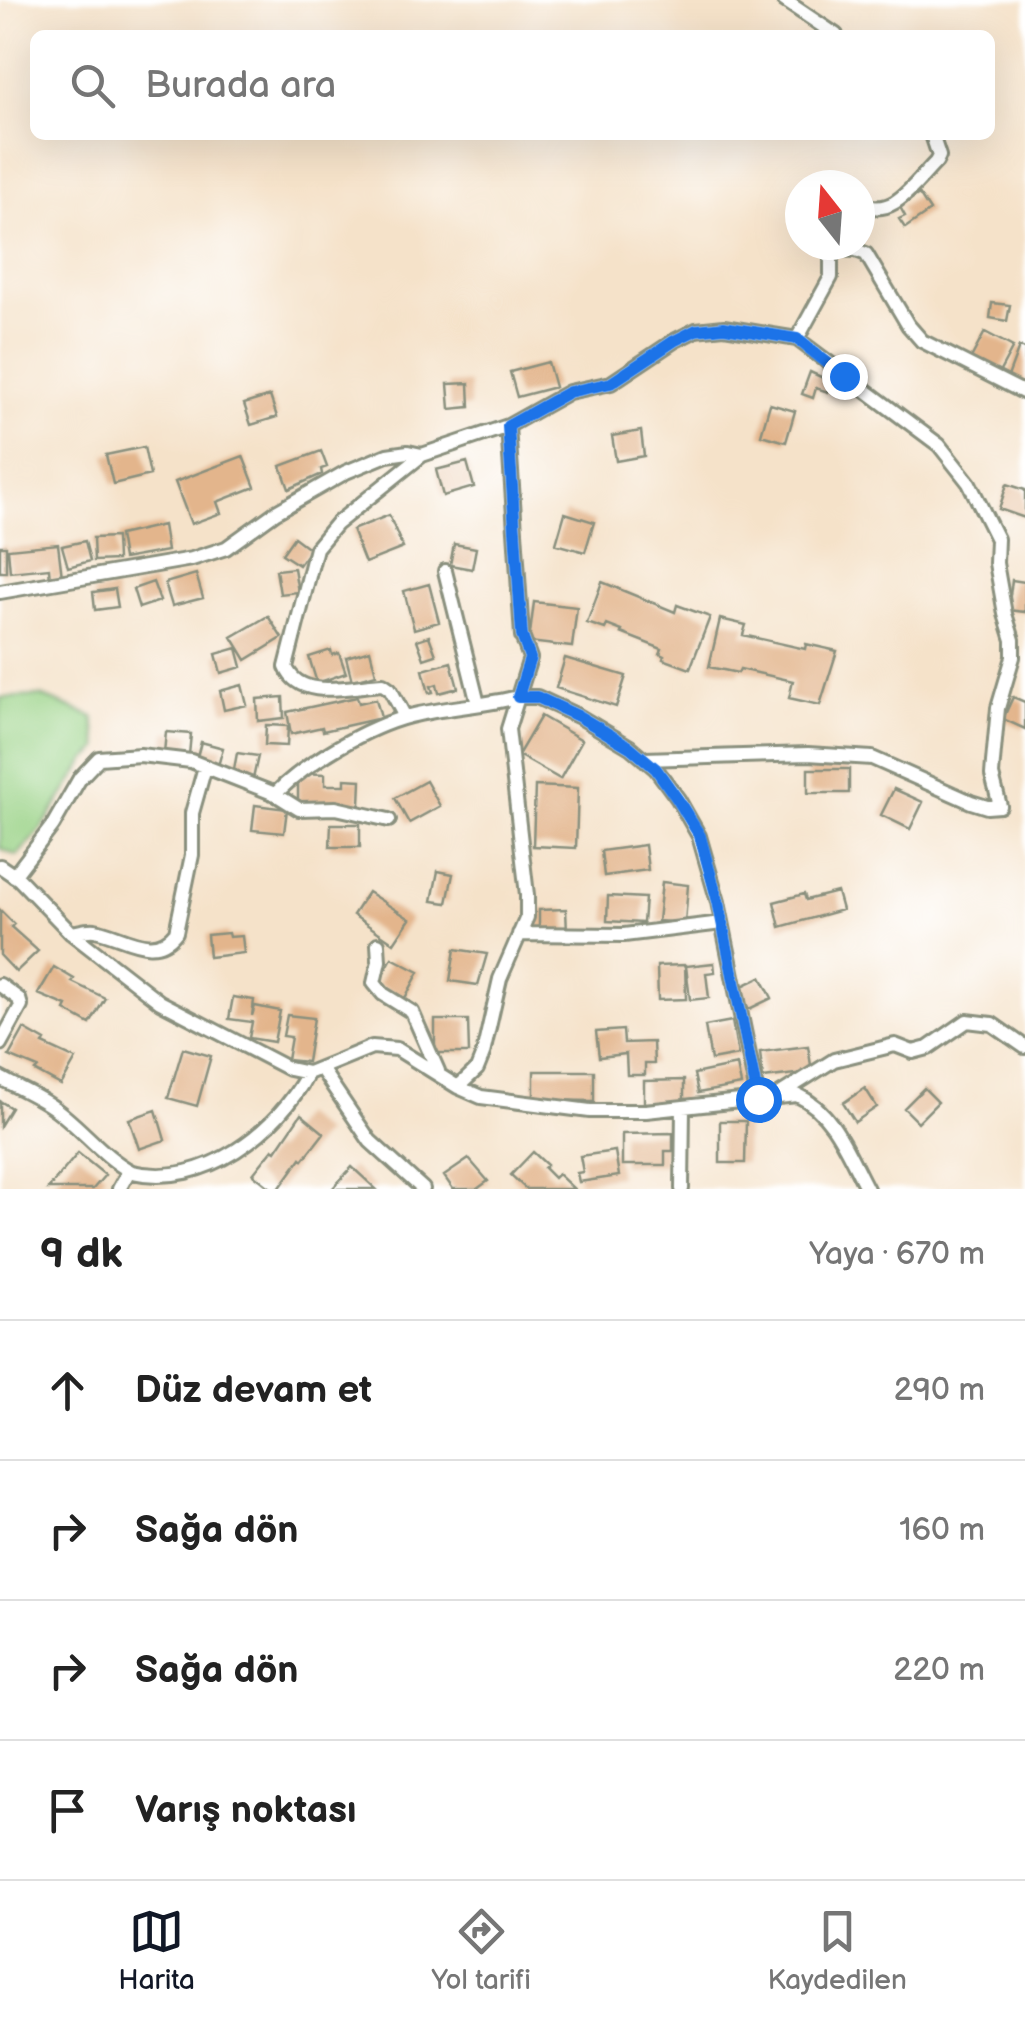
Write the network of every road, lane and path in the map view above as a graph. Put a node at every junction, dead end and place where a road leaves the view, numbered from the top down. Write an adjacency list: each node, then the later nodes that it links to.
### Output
1 (784, 0): 2 (street)
2 (829, 30)
3 (934, 140): 4 (street)
4 (875, 208)
5 (832, 260): 7 (street)
6 (870, 260): 8 (street)
7 (797, 339): 9 (street); 16 (street)
8 (1025, 394)
9 (508, 426): 10 (street); 13 (street)
10 (422, 455): 12 (street); 15 (street)
11 (444, 571): 14 (street)
12 (0, 592)
13 (518, 697): 14 (street); 16 (street); 24 (street)
14 (478, 704): 15 (street)
15 (405, 718): 18 (street)
16 (644, 759): 22 (street)
17 (205, 767): 18 (street); 21 (street); 23 (street)
18 (275, 794): 19 (street)
19 (389, 820)
20 (0, 866): 21 (street)
21 (14, 876): 23 (street)
22 (722, 923): 24 (street); 34 (street)
23 (71, 933): 29 (street)
24 (519, 934): 32 (street)
25 (378, 944): 30 (street)
26 (0, 985): 27 (street)
27 (0, 1044)
28 (1025, 1048): 33 (street)
29 (315, 1072): 30 (street); 37 (street); 39 (street)
30 (439, 1074): 32 (street)
31 (0, 1078): 36 (street)
32 (458, 1087): 35 (street)
33 (776, 1097): 34 (street); 41 (street)
34 (758, 1099): 35 (street)
35 (683, 1107): 40 (street)
36 (129, 1171): 37 (street); 38 (street)
37 (181, 1185)
38 (119, 1189)
39 (423, 1189)
40 (682, 1189)
41 (867, 1189)

